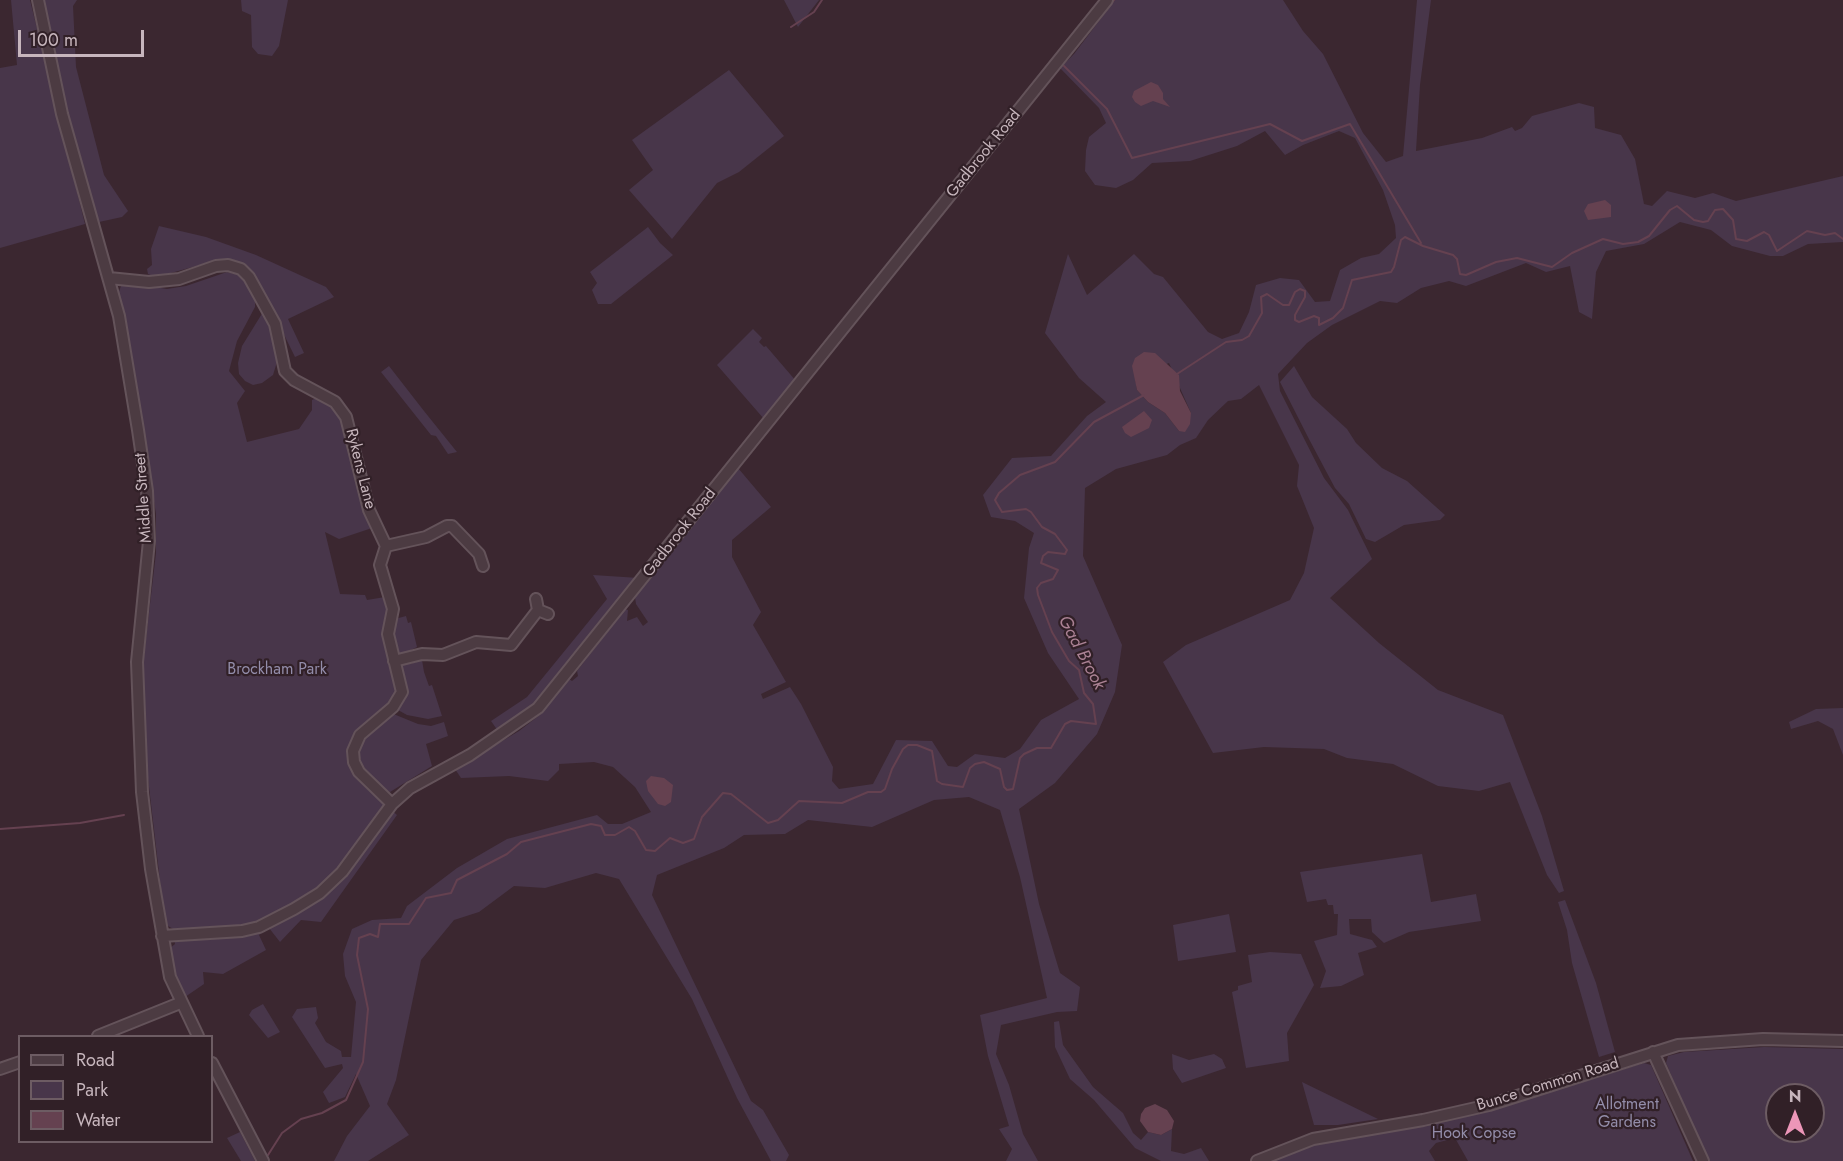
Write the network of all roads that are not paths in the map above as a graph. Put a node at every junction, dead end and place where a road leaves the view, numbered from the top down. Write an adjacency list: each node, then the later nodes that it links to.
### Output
1 (38, 0): 3 (street, Middle Street)
2 (1107, 0): 8 (street, Gadbrook Road)
3 (109, 278): 4 (street, Rykens Lane); 9 (street, Middle Street)
4 (386, 546): 5 (street); 7 (street)
5 (483, 566)
6 (541, 608): 7 (street)
7 (394, 661): 8 (street)
8 (393, 804): 9 (street, Gadbrook Road)
9 (162, 936): 10 (street, Middle Street)
10 (180, 1003): 11 (street); 12 (street, Middle Street)
11 (100, 1035)
12 (197, 1035)
13 (1843, 1041): 14 (street, Bunce Common Road)
14 (1653, 1052): 19 (street, Bunce Common Road); 20 (street)
15 (18, 1063): 17 (street)
16 (213, 1065): 18 (street)
17 (0, 1069)
18 (263, 1161)
19 (1257, 1161)
20 (1703, 1161)

